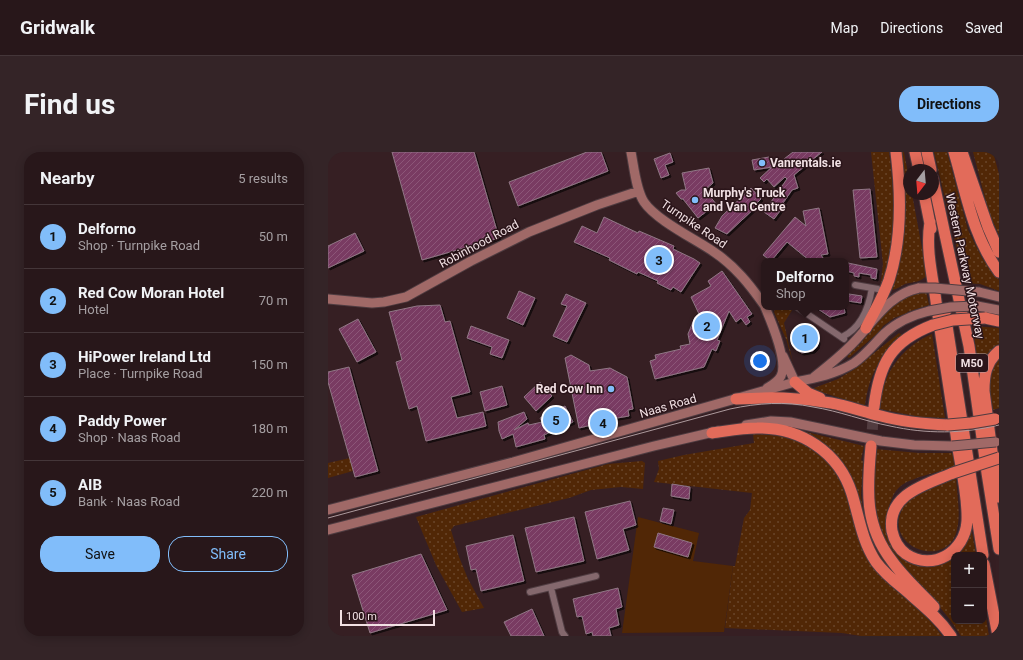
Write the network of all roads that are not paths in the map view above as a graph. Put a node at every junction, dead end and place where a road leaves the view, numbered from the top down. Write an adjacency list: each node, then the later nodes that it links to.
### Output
1 (631, 152): 9 (main road, Turnpike Road)
2 (896, 152): 23 (highway)
3 (915, 152): 7 (highway)
4 (927, 152): 8 (highway)
5 (954, 152): 14 (highway)
6 (962, 152): 13 (highway)
7 (918, 164)
8 (930, 164)
9 (639, 191): 17 (main road, Robinhood Road); 18 (main road, Turnpike Road)
10 (925, 200): 12 (highway, Western Parkway Motorway / M50)
11 (938, 200): 41 (highway, Western Parkway Motorway / M50)
12 (930, 222): 37 (highway, bridge); 42 (highway, Western Parkway Motorway / M50)
13 (999, 252)
14 (999, 272)
15 (855, 285): 20 (street)
16 (999, 297): 23 (main road, bridge)
17 (328, 299)
18 (761, 302)
19 (766, 310): 25 (main road, Turnpike Road)
20 (801, 310)
21 (999, 310): 27 (main road, Naas Road, bridge)
22 (999, 320): 32 (highway, bridge)
23 (866, 328): 27 (main road)
24 (999, 351): 39 (highway)
25 (781, 353): 26 (main road); 29 (main road)
26 (789, 367): 27 (main road); 28 (main road)
27 (811, 379): 28 (main road, Naas Road)
28 (796, 382): 29 (main road, Naas Road); 31 (highway)
29 (754, 395): 30 (main road, Naas Road)
30 (736, 399): 31 (highway); 38 (main road, Naas Road)
31 (831, 403): 33 (highway, bridge)
32 (874, 407)
33 (997, 418)
34 (712, 433): 35 (main road, bridge); 40 (main road); 48 (highway)
35 (998, 442)
36 (871, 446): 49 (highway)
37 (999, 458)
38 (328, 510)
39 (999, 510)
40 (328, 530)
41 (999, 549)
42 (983, 552)
43 (596, 576): 45 (street)
44 (987, 579): 50 (highway)
45 (551, 588): 46 (street); 47 (street)
46 (530, 592)
47 (565, 636)
48 (951, 636)
49 (956, 636)
50 (998, 636)

